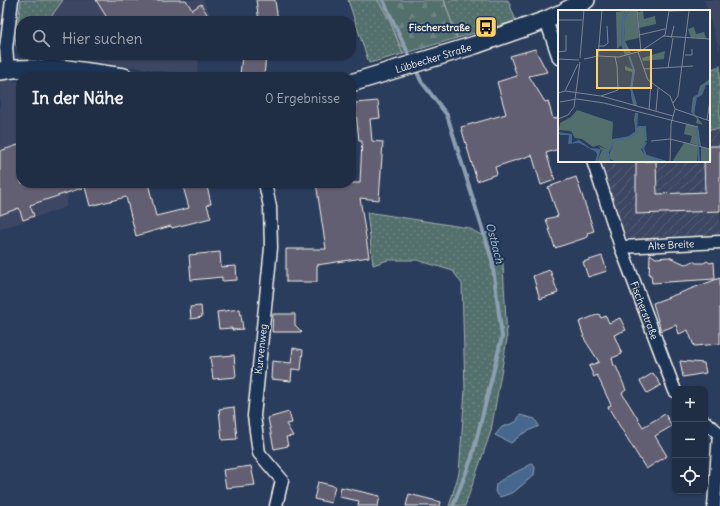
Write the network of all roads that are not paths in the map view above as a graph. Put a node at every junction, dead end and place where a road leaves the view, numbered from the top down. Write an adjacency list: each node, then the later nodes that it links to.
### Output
1 (12, 0): 6 (street)
2 (583, 1): 3 (main road)
3 (567, 10)
4 (553, 17): 5 (street); 8 (main road, Lübbecker Straße)
5 (558, 51)
6 (4, 70): 7 (main road)
7 (88, 72)
8 (356, 82)
9 (593, 162): 12 (street, Fischerstraße)
10 (266, 188): 16 (street, Kurvenweg)
11 (720, 242): 12 (street, Alte Breite)
12 (621, 247): 13 (street, Fischerstraße)
13 (673, 386)
14 (708, 425): 15 (street)
15 (719, 434): 17 (street)
16 (276, 506)
17 (714, 506)

